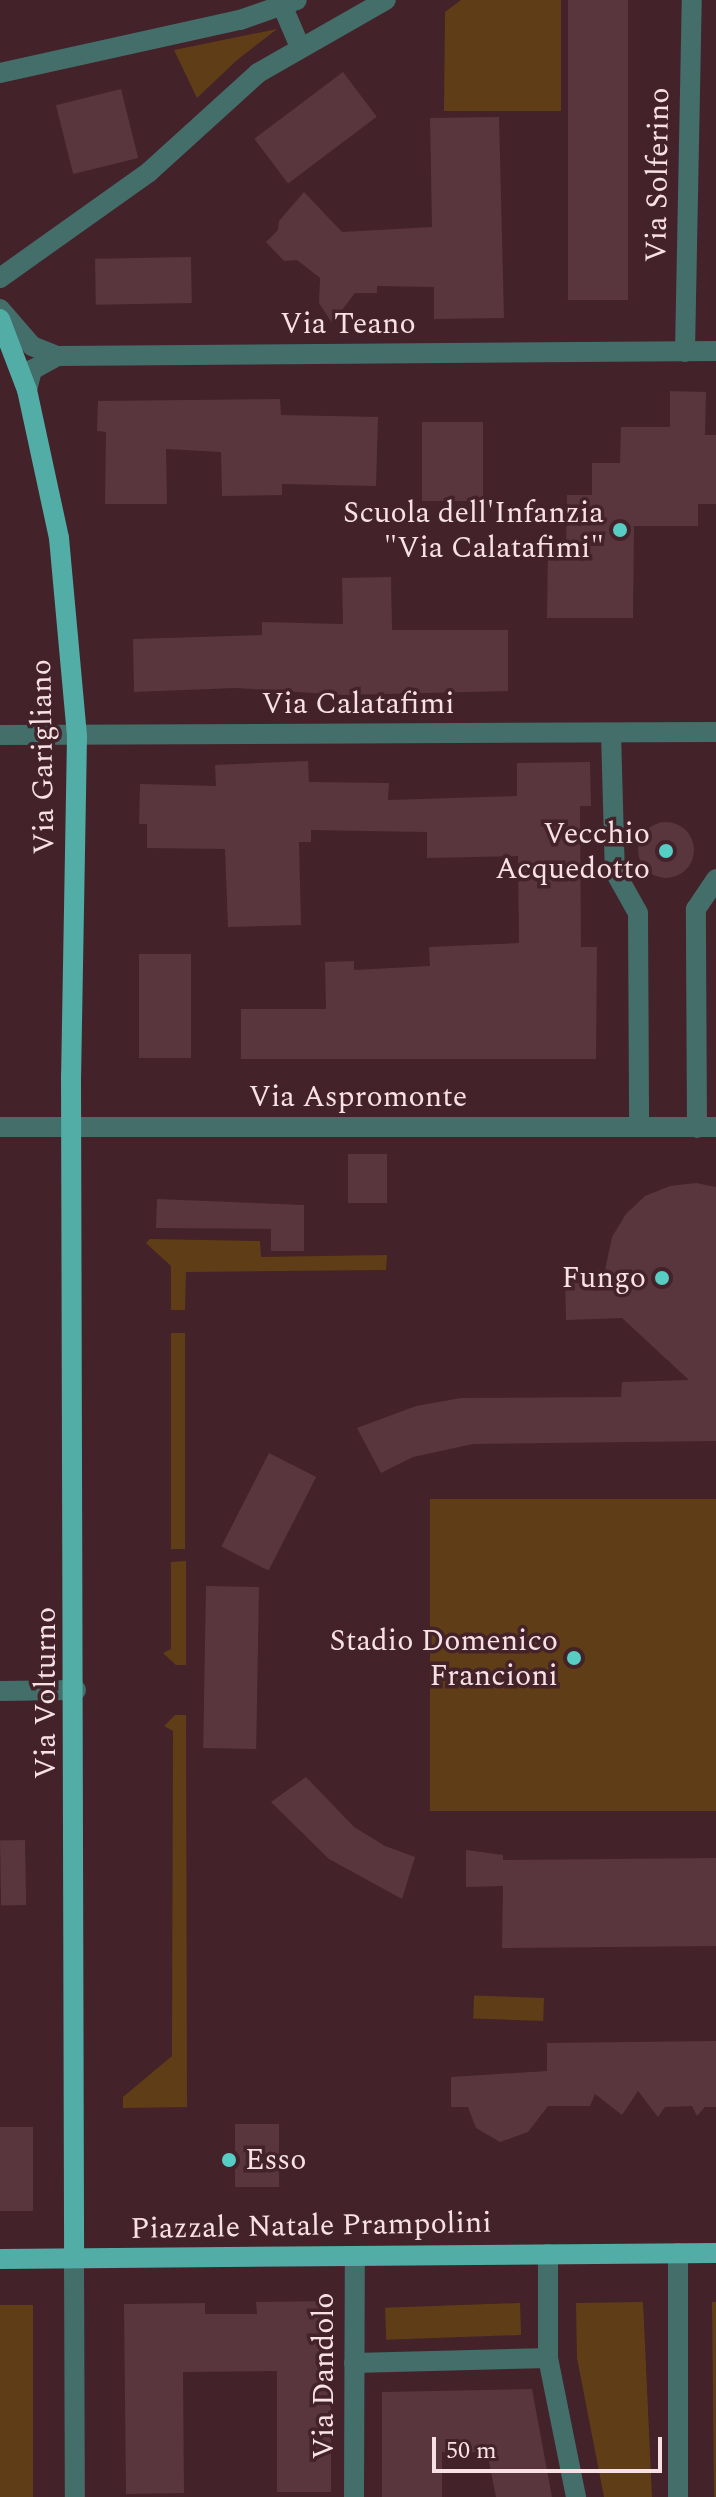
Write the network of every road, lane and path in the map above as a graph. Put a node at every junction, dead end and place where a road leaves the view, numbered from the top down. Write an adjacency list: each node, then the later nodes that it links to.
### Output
1 (386, 0): 4 (street)
2 (692, 0): 10 (street, Via Solferino)
3 (290, 2): 4 (street); 5 (street)
4 (300, 47): 6 (street)
5 (0, 73)
6 (0, 278)
7 (0, 309): 11 (street)
8 (0, 319): 12 (main road, Via Garigliano)
9 (716, 351): 10 (street, Via Teano)
10 (685, 352): 11 (street, Via Teano)
11 (57, 356): 12 (street)
12 (27, 390): 16 (main road, Via Garigliano)
13 (716, 732): 14 (street, Via Calatafimi)
14 (611, 733): 16 (street, Via Calatafimi); 18 (street)
15 (0, 735): 16 (street, Via Calatafimi)
16 (77, 737): 20 (main road, Via Garigliano)
17 (716, 879): 21 (street)
18 (639, 1126): 20 (street, Via Aspromonte); 21 (street, Via Aspromonte)
19 (0, 1127): 20 (street, Via Aspromonte)
20 (72, 1127): 22 (main road, Via Volturno)
21 (706, 1128)
22 (76, 1690): 23 (street); 28 (main road, Via Volturno)
23 (0, 1691)
24 (678, 2253): 25 (main road, Piazzale Natale Prampolini); 26 (main road, Piazzale Natale Prampolini); 35 (street)
25 (716, 2253)
26 (548, 2254): 27 (main road, Piazzale Natale Prampolini); 30 (street)
27 (355, 2256): 28 (main road, Piazzale Natale Prampolini); 31 (street, Via Dandolo)
28 (74, 2258): 29 (main road, Piazzale Natale Prampolini); 32 (street)
29 (0, 2259)
30 (548, 2358): 31 (street); 34 (street)
31 (354, 2363): 33 (street, Via Dandolo)
32 (75, 2497)
33 (354, 2497)
34 (576, 2497)
35 (678, 2497)

